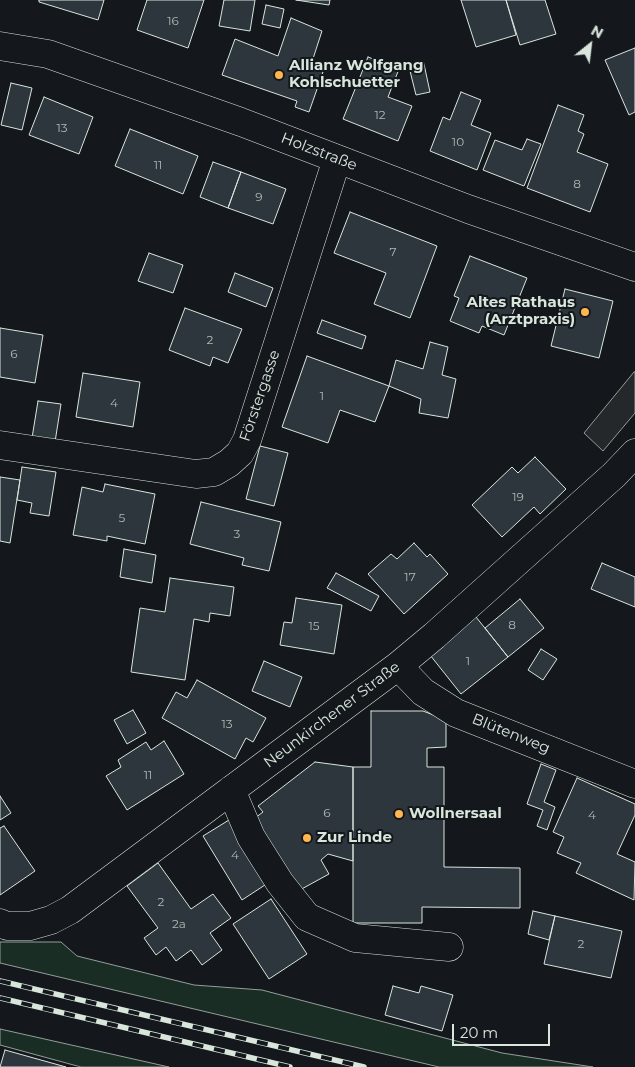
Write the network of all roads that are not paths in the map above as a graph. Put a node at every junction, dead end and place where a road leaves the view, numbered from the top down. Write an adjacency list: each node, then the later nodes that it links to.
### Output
1 (0, 46): 2 (street, Holzstraße)
2 (337, 159): 3 (street, Holzstraße); 4 (street, Förstergasse)
3 (635, 267)
4 (0, 445)
5 (635, 453): 6 (street, Neunkirchener Straße)
6 (398, 666): 7 (street, Blütenweg); 8 (street, Neunkirchener Straße)
7 (635, 784)
8 (231, 790): 9 (street, Neunkirchener Straße); 10 (street)
9 (0, 923)
10 (449, 948)

